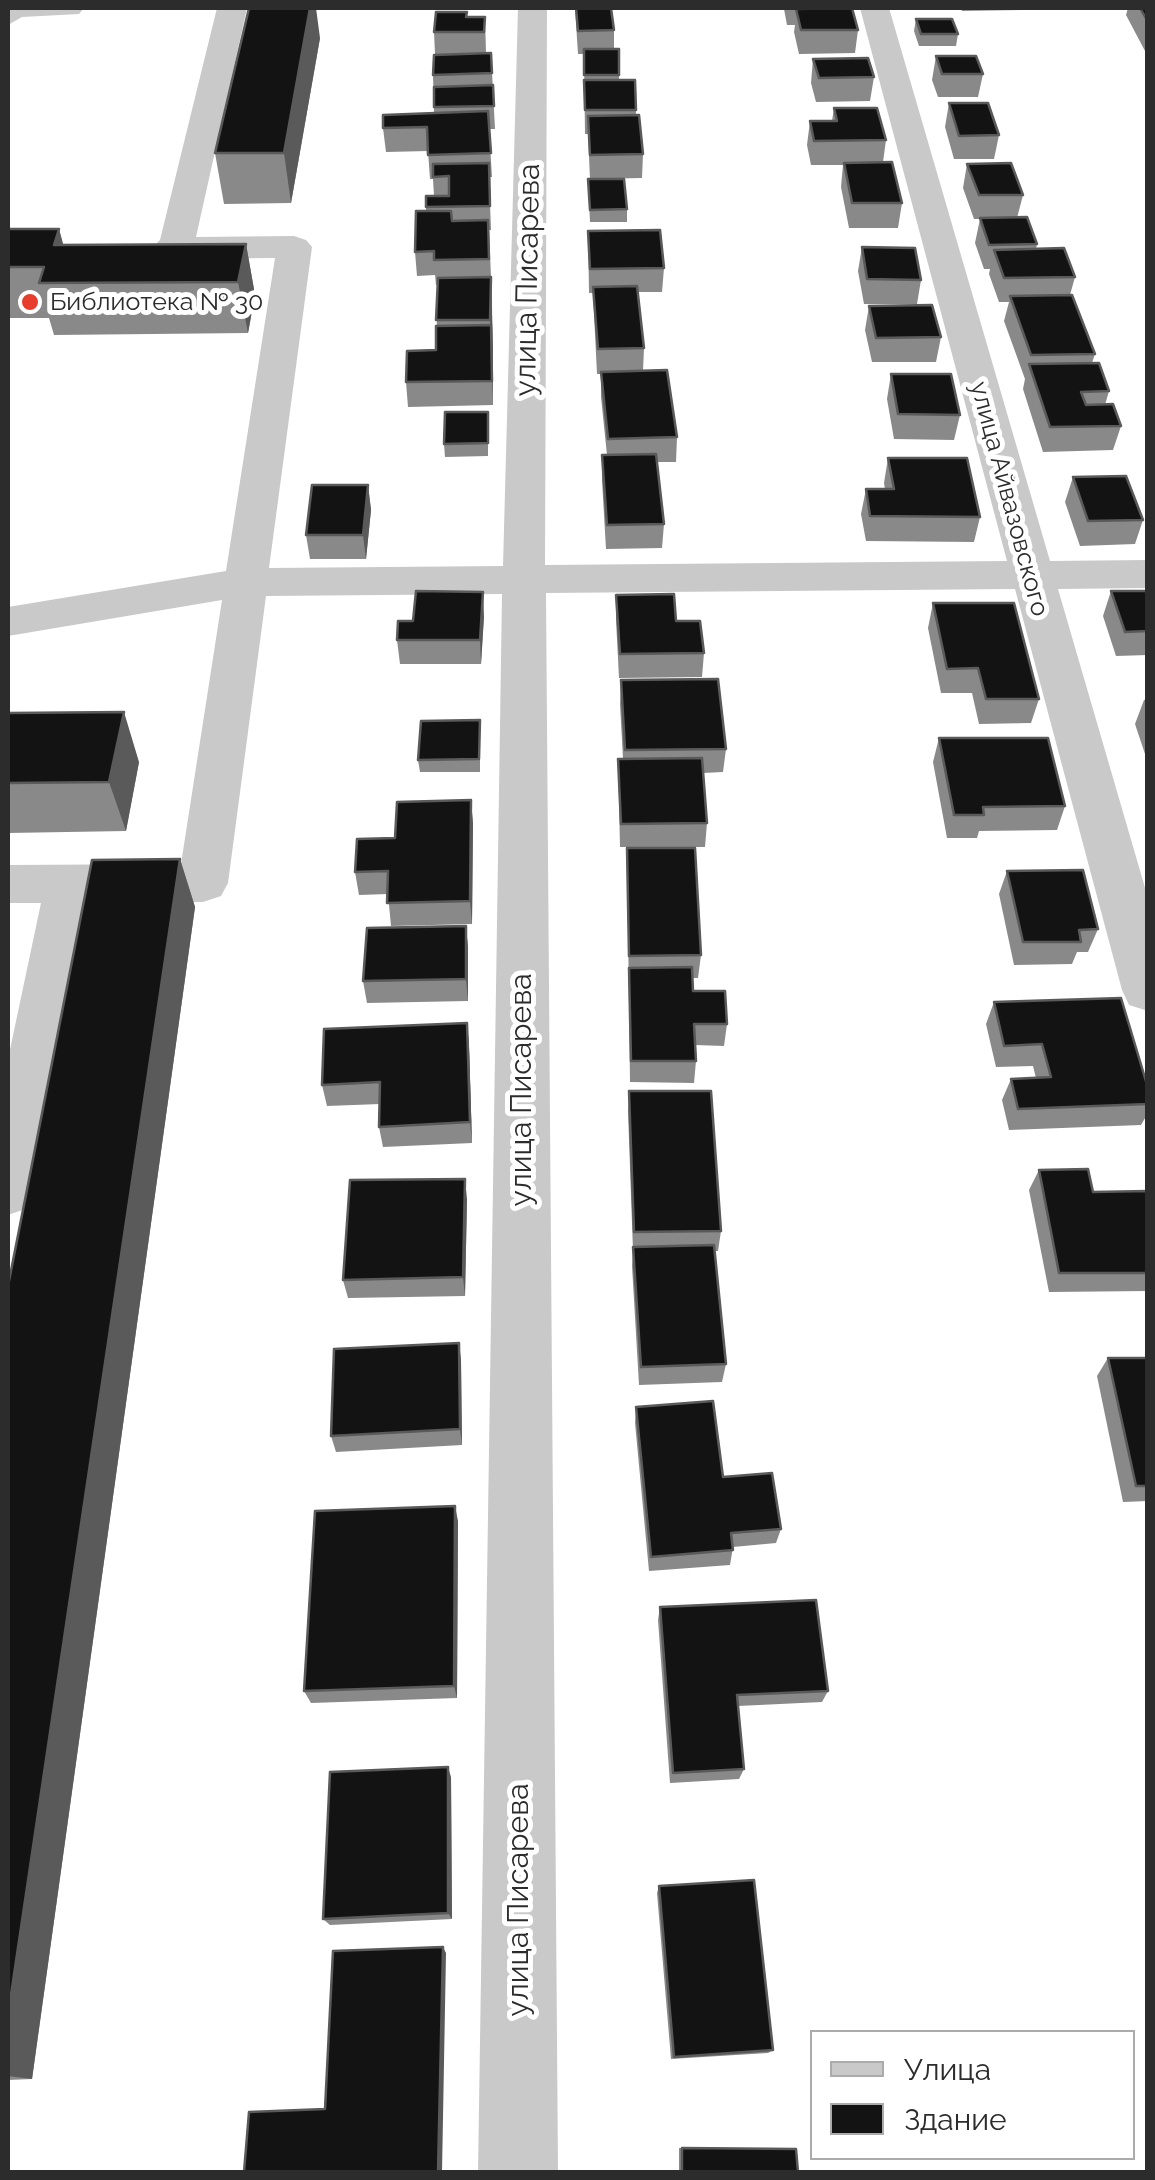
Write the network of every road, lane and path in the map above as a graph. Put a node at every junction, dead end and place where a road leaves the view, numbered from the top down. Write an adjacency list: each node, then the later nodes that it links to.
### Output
1 (68, 8): 5 (street)
2 (232, 8): 7 (street)
3 (532, 8): 10 (street, улица Писарева)
4 (874, 8): 9 (street, улица Айвазовского)
5 (8, 16)
6 (139, 248): 7 (street)
7 (176, 248): 11 (street)
8 (1148, 574): 9 (street)
9 (1030, 578): 10 (street); 15 (street, улица Айвазовского)
10 (524, 579): 11 (street); 17 (street, улица Писарева)
11 (247, 582): 12 (street); 14 (street)
12 (8, 622)
13 (8, 884): 14 (street)
14 (70, 884): 16 (street)
15 (1148, 990)
16 (8, 1190)
17 (518, 2172)

